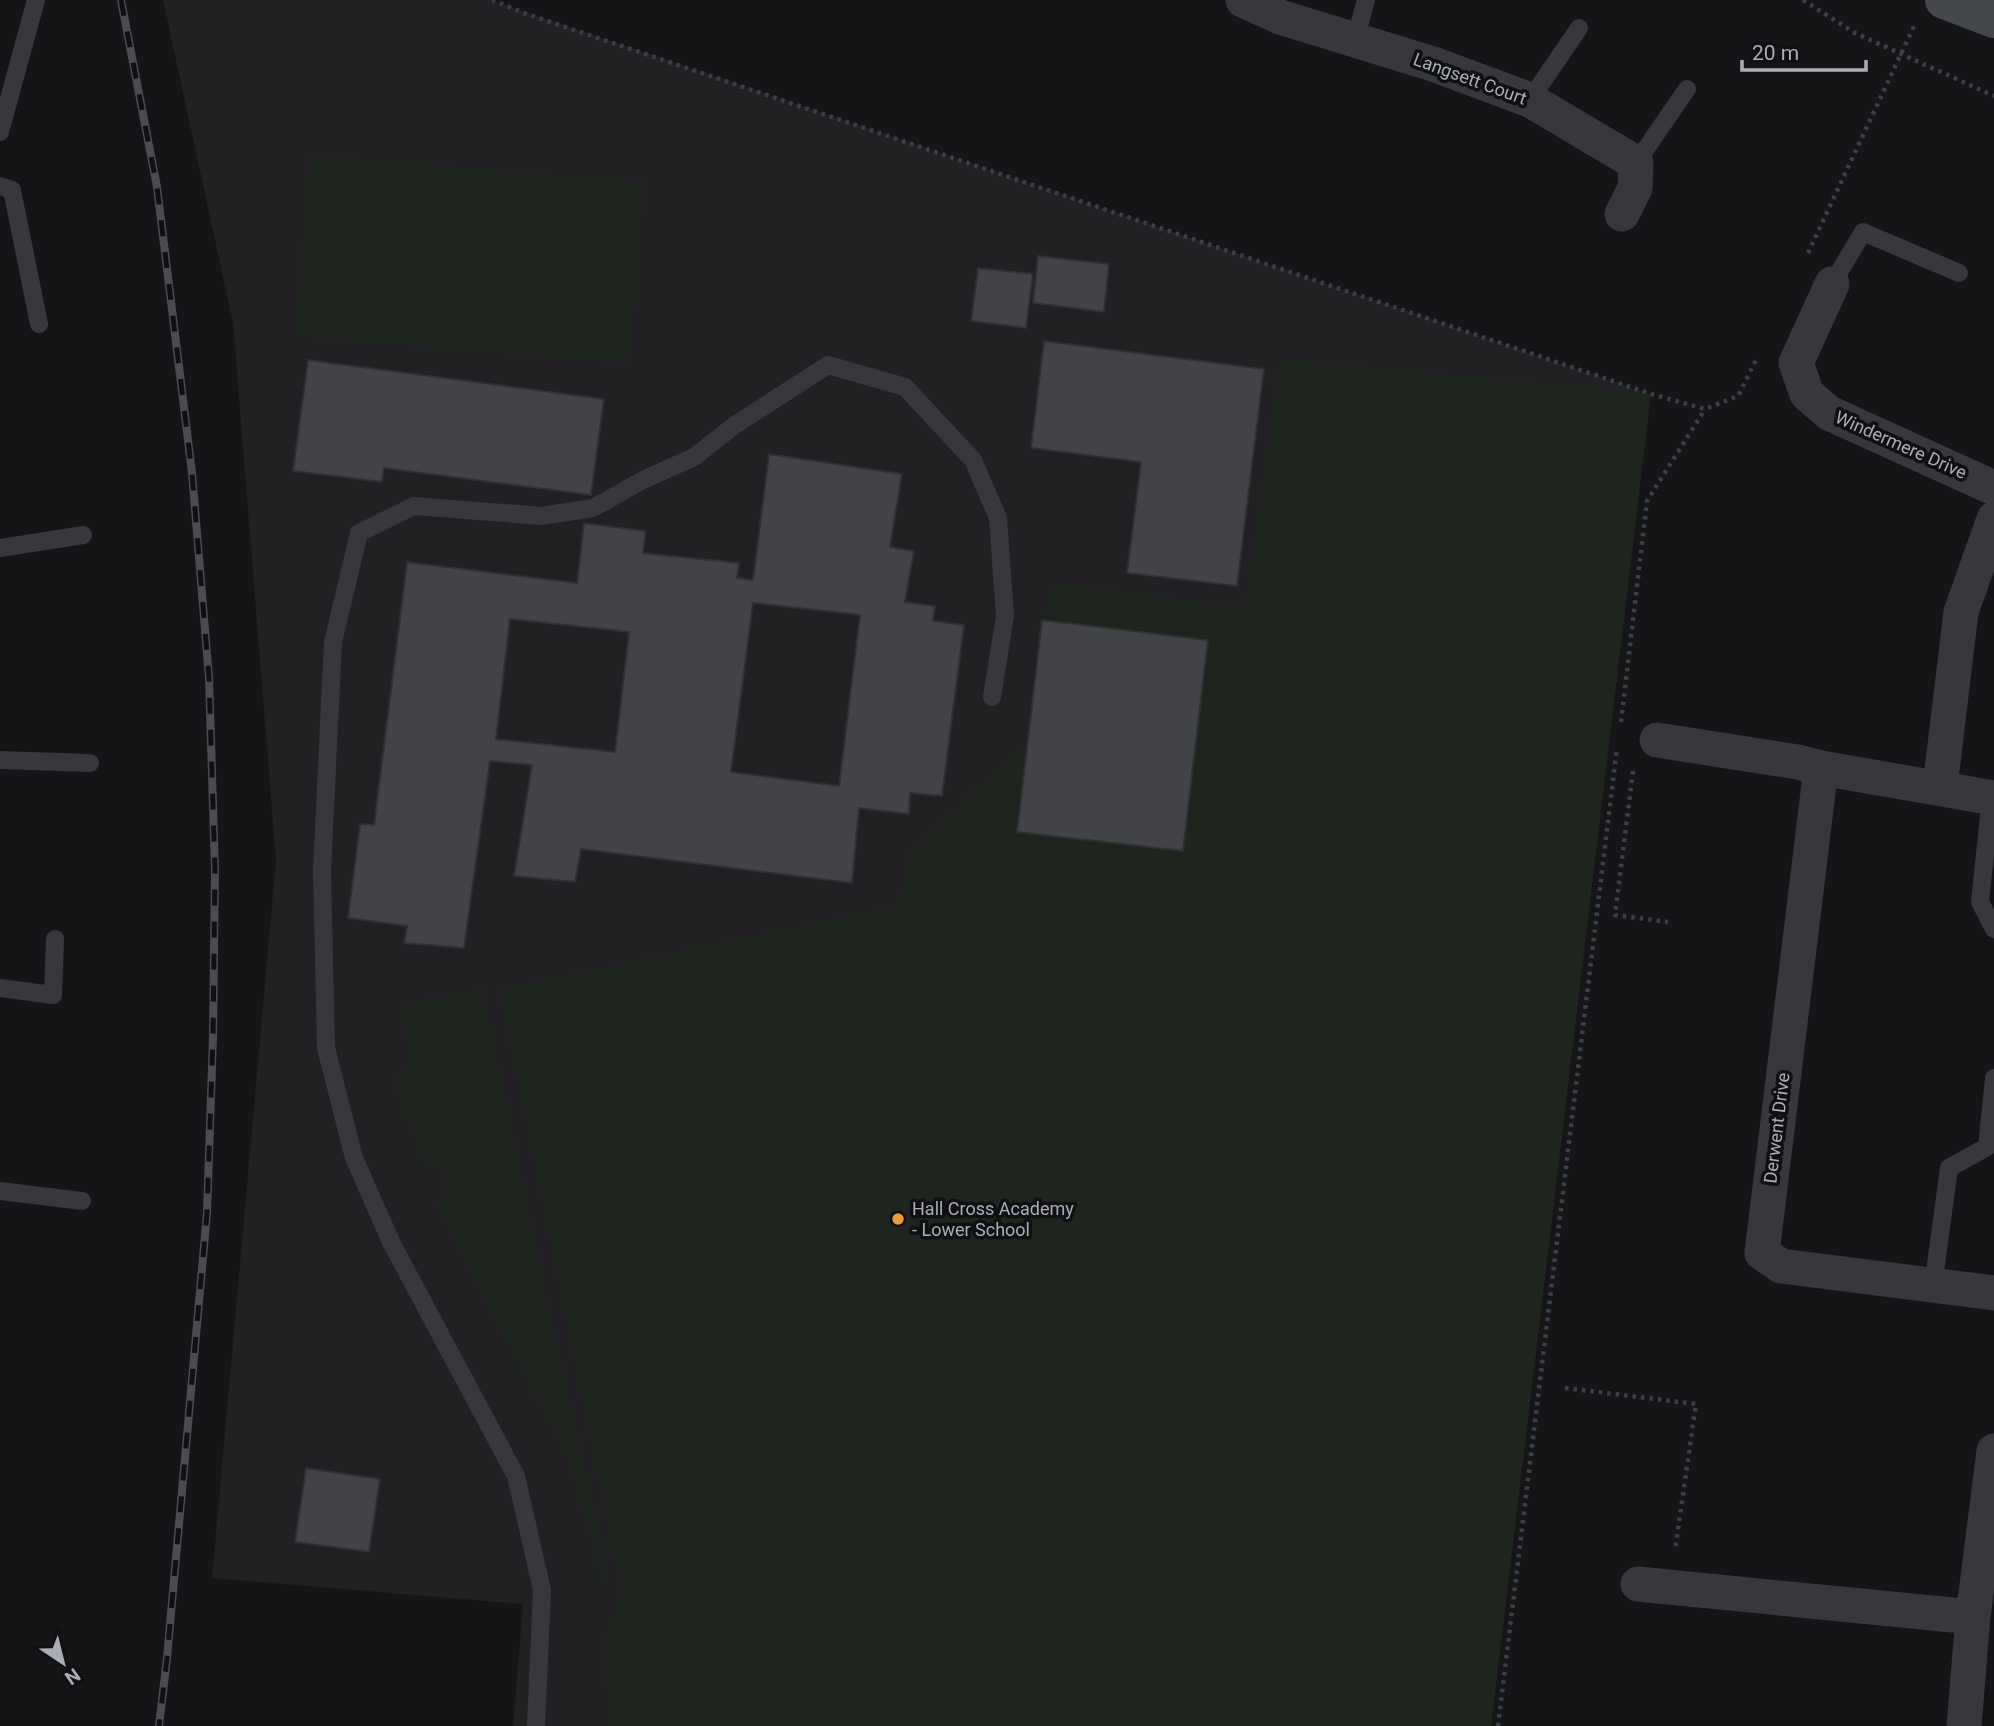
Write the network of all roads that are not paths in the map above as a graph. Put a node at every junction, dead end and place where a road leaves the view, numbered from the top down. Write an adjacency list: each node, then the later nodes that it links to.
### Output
1 (36, 0): 10 (lane)
2 (1243, 0): 7 (street, Langsett Court)
3 (1366, 0): 7 (lane)
4 (1930, 11): 5 (street)
5 (1994, 19)
6 (1580, 28): 9 (lane)
7 (1354, 40): 9 (street, Langsett Court)
8 (1686, 89): 11 (lane)
9 (1530, 100): 11 (street, Langsett Court)
10 (0, 132)
11 (1636, 163): 13 (street)
12 (0, 186): 16 (lane)
13 (1622, 214)
14 (1959, 273): 15 (lane)
15 (1832, 284): 17 (street, Windermere Drive)
16 (39, 324)
17 (1994, 488)
18 (1994, 519): 26 (street)
19 (83, 535): 20 (lane)
20 (0, 548)
21 (992, 697): 39 (lane)
22 (1657, 740): 25 (street)
23 (0, 760): 24 (lane)
24 (90, 763)
25 (1821, 768): 26 (street); 34 (street, Derwent Drive)
26 (1940, 787): 27 (street)
27 (1993, 798): 28 (lane)
28 (1994, 929)
29 (55, 939): 30 (lane)
30 (0, 988)
31 (1994, 1077): 34 (lane)
32 (0, 1191): 33 (lane)
33 (82, 1201)
34 (1933, 1286): 35 (street, Derwent Drive)
35 (1994, 1293)
36 (1994, 1451): 38 (street)
37 (1654, 1585): 38 (street)
38 (1984, 1618): 40 (street)
39 (536, 1726)
40 (1964, 1726)

